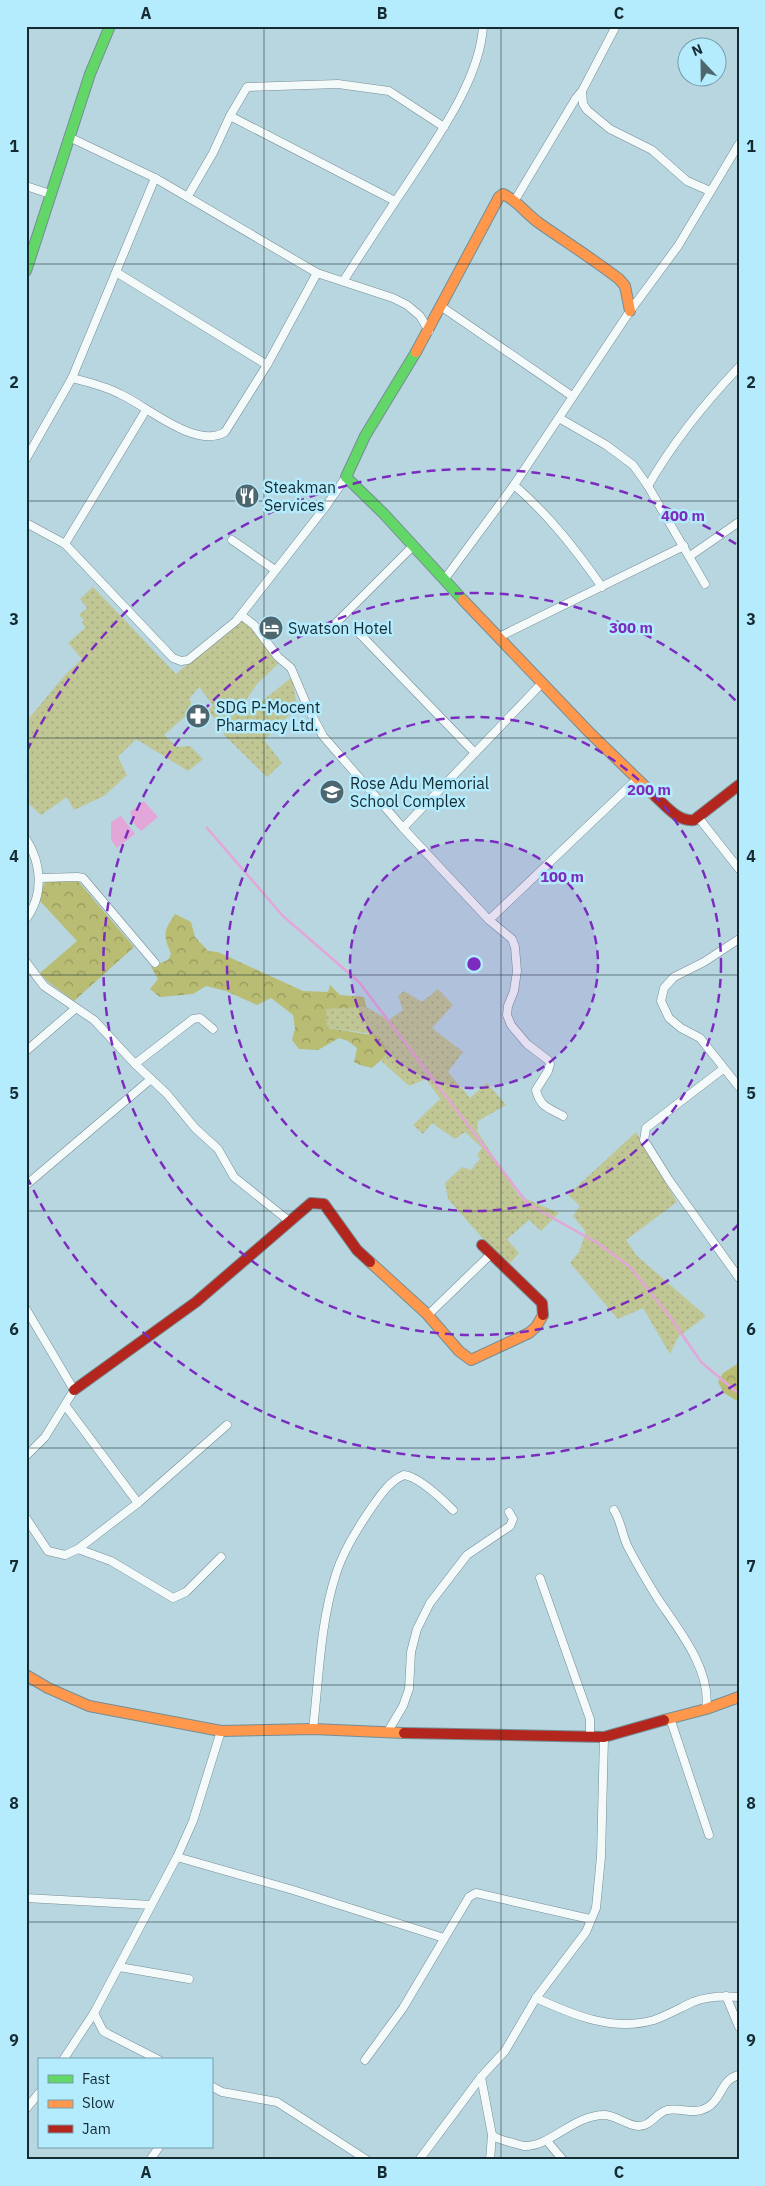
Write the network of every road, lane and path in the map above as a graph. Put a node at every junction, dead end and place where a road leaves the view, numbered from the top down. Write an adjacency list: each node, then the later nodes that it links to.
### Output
1 (110, 26): 9 (street)
2 (484, 26): 8 (street)
3 (616, 26): 4 (street)
4 (582, 91): 5 (street); 7 (street)
5 (587, 110): 7 (street); 13 (street)
6 (230, 116): 8 (street); 15 (street); 17 (street)
7 (566, 116): 16 (street)
8 (444, 127): 17 (street)
9 (69, 137): 11 (street); 14 (street)
10 (739, 144): 13 (street)
11 (155, 178): 15 (street); 19 (street)
12 (26, 186): 14 (street)
13 (710, 191): 23 (street)
14 (50, 194): 18 (street)
15 (188, 196): 20 (street)
16 (515, 200): 22 (street); 23 (street)
17 (395, 201): 21 (street)
18 (26, 271)
19 (116, 272): 25 (street); 27 (street)
20 (317, 273): 21 (street); 25 (street)
21 (344, 280): 24 (street)
22 (442, 307): 24 (street); 28 (street)
23 (630, 311): 28 (street)
24 (429, 331): 32 (street)
25 (267, 365): 29 (street)
26 (739, 367): 34 (street)
27 (72, 378): 29 (street); 31 (street)
28 (572, 396): 30 (street)
29 (146, 410): 38 (street)
30 (559, 418): 33 (street); 34 (street)
31 (26, 459)
32 (346, 477): 39 (street); 42 (street)
33 (514, 485): 43 (street); 45 (street)
34 (648, 486): 40 (street)
35 (739, 522): 41 (street)
36 (26, 523): 38 (street)
37 (232, 540): 42 (street)
38 (65, 544): 46 (street)
39 (413, 546): 43 (street); 47 (street)
40 (684, 546): 41 (street); 45 (street)
41 (690, 556): 44 (street)
42 (274, 570): 46 (street)
43 (444, 580): 49 (street)
44 (705, 584)
45 (602, 587): 49 (street)
46 (241, 615): 55 (street)
47 (333, 626)
48 (359, 633): 51 (street)
49 (499, 637): 50 (street)
50 (542, 684): 51 (street); 52 (street)
51 (475, 754): 55 (street)
52 (636, 780): 54 (street); 60 (street)
53 (739, 786): 54 (street)
54 (698, 817): 57 (street)
55 (403, 828): 60 (street)
56 (26, 839): 58 (street)
57 (739, 869)
58 (40, 878): 59 (street); 63 (street)
59 (26, 919)
60 (489, 920): 71 (street)
61 (739, 939): 68 (street)
62 (26, 962): 64 (street)
63 (155, 963)
64 (76, 1008): 66 (street); 67 (street)
65 (213, 1029): 67 (street)
66 (26, 1051)
67 (136, 1064): 69 (street)
68 (723, 1069): 70 (street); 76 (street)
69 (151, 1079): 72 (street); 73 (street)
70 (739, 1087)
71 (563, 1116)
72 (26, 1185)
73 (290, 1221): 78 (street); 79 (street)
74 (482, 1245): 75 (street)
75 (491, 1254): 78 (street); 78 (street)
76 (739, 1278)
77 (26, 1309): 79 (street)
78 (428, 1315)
79 (74, 1390): 80 (street)
80 (65, 1405): 82 (street); 83 (street)
81 (227, 1424): 83 (street)
82 (26, 1456)
83 (138, 1503): 88 (street)
84 (453, 1510): 95 (street)
85 (614, 1510): 93 (street)
86 (509, 1512): 97 (street)
87 (26, 1518): 88 (street)
88 (78, 1549): 89 (street)
89 (221, 1557)
90 (540, 1578): 98 (street)
91 (26, 1675): 96 (street)
92 (737, 1699): 93 (street)
93 (706, 1709): 94 (street)
94 (670, 1718): 99 (street); 100 (street)
95 (313, 1729): 96 (street); 97 (street)
96 (221, 1731): 101 (street)
97 (388, 1733): 98 (street)
98 (590, 1737): 99 (street)
99 (604, 1737): 104 (street)
100 (709, 1835)
101 (177, 1857): 103 (street); 105 (street)
102 (26, 1898): 103 (street)
103 (151, 1905): 106 (street)
104 (590, 1919): 105 (street); 110 (street)
105 (444, 1938): 115 (street)
106 (119, 1967): 107 (street); 111 (street)
107 (189, 1979)
108 (726, 1996): 109 (street); 110 (street); 112 (street)
109 (739, 1996)
110 (536, 1998): 117 (street)
111 (94, 2013): 113 (street); 114 (street)
112 (739, 2027)
113 (64, 2058)
114 (155, 2058)
115 (365, 2060)
116 (739, 2075): 122 (street)
117 (480, 2077): 121 (street); 126 (street)
118 (212, 2087): 125 (street)
119 (38, 2094): 120 (street)
120 (26, 2109)
121 (492, 2135): 122 (street); 127 (street)
122 (547, 2141): 128 (street)
123 (158, 2148): 124 (street)
124 (150, 2160)
125 (366, 2160)
126 (419, 2160)
127 (490, 2160)
128 (563, 2160)

